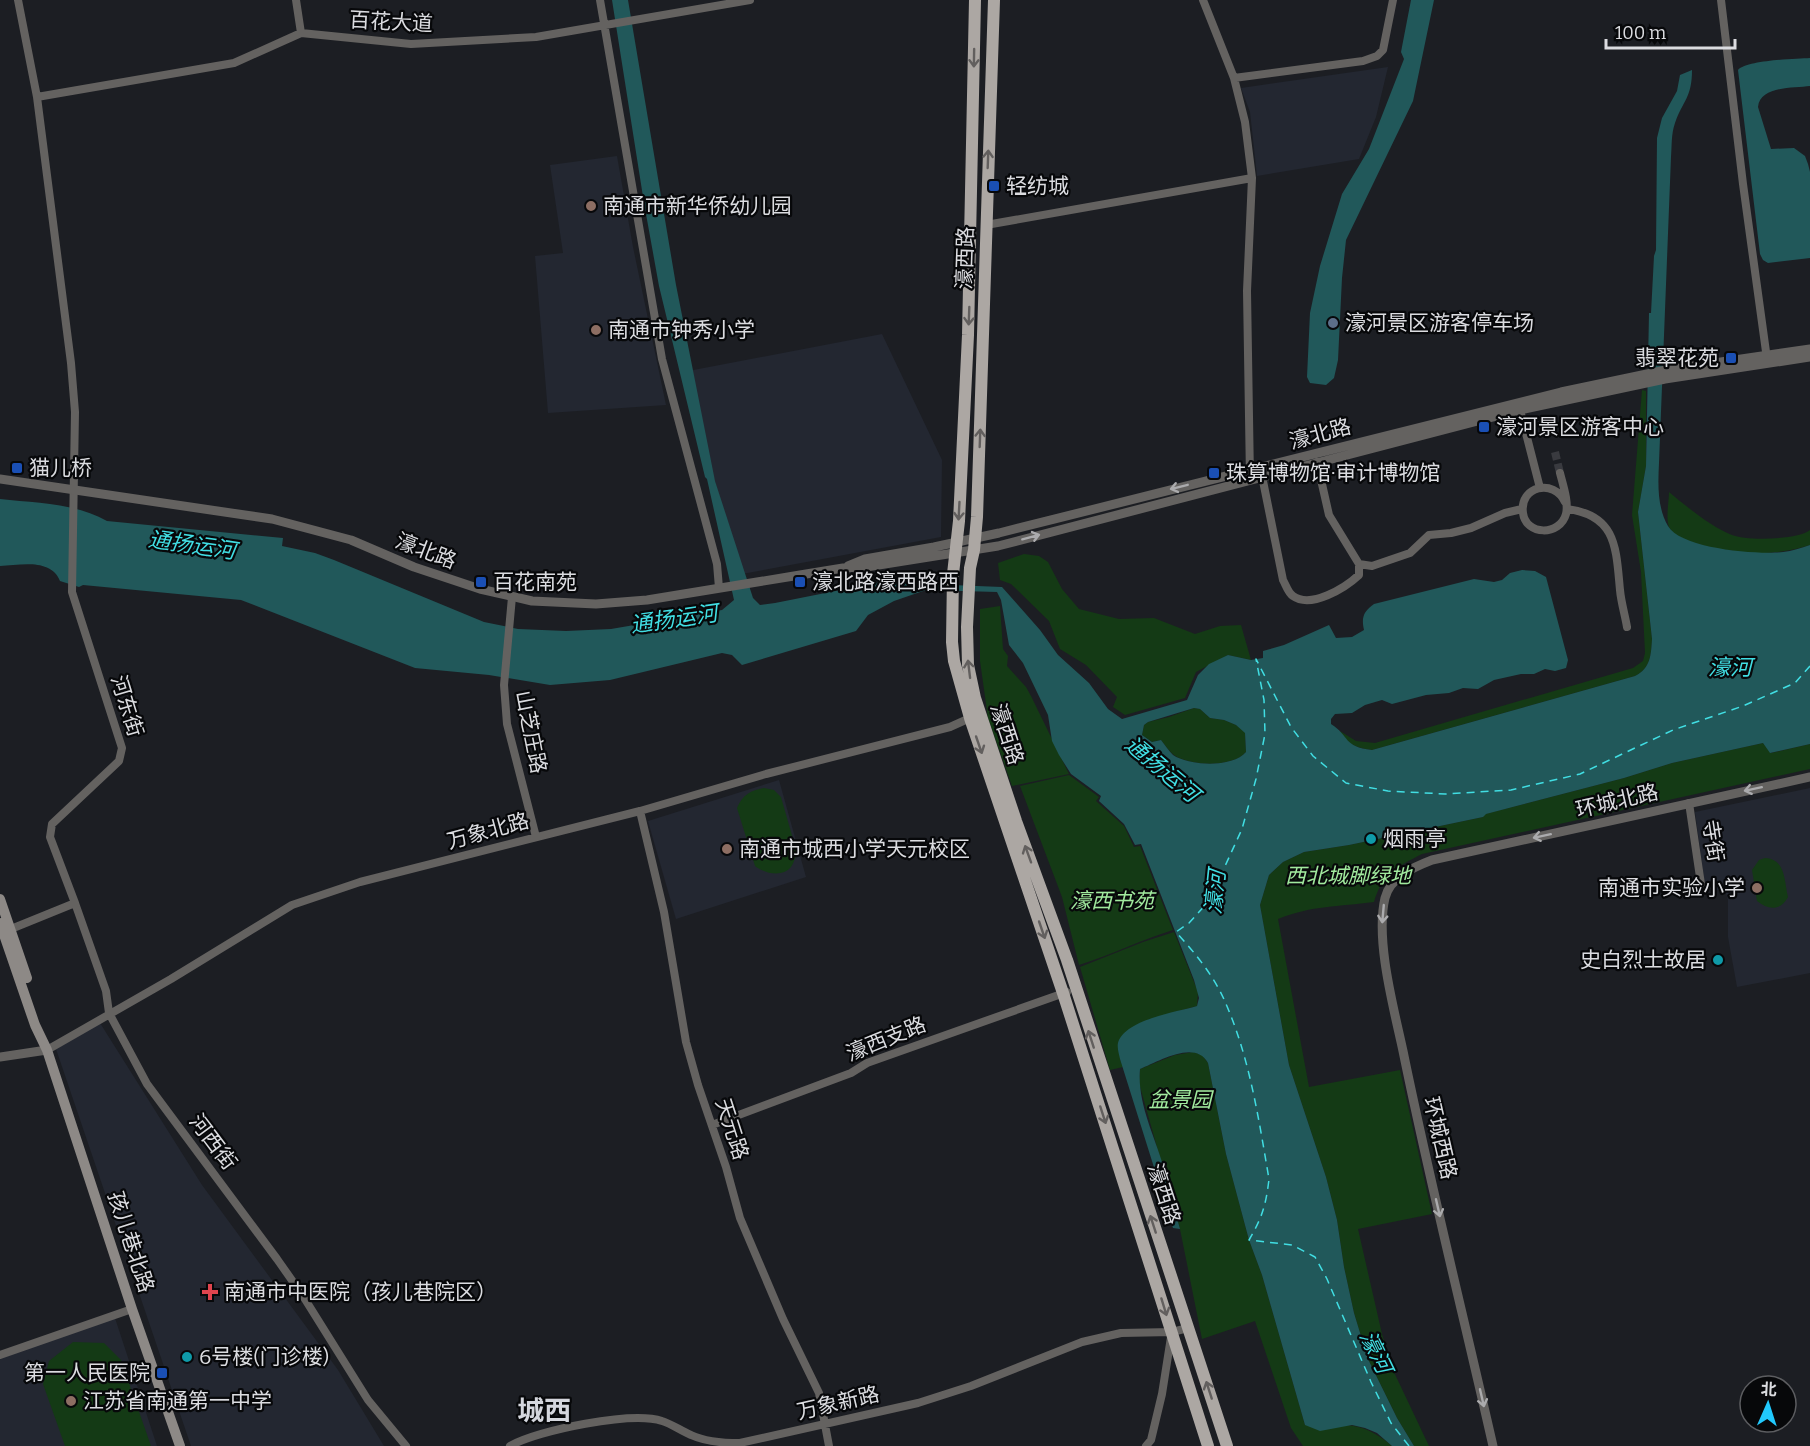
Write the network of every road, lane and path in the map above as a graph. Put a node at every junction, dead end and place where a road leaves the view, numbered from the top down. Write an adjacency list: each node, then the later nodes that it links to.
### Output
1 (18, 0): 13 (street, 河东街)
2 (296, 0): 11 (street)
3 (600, 0): 10 (street)
4 (750, 0): 10 (street, 百花大道)
5 (975, 0): 31 (main road, 濠西路, one-way to 31)
6 (994, 0): 15 (main road, 濠西路, one-way to 6)
7 (1203, 0): 12 (street)
8 (1393, 0): 12 (street)
9 (1720, 0): 18 (street)
10 (607, 24): 11 (street, 百花大道); 33 (street)
11 (301, 33): 13 (street, 百花大道)
12 (1234, 78): 14 (street)
13 (37, 98): 27 (street, 河东街)
14 (1252, 178): 15 (street); 23 (street)
15 (986, 225): 30 (main road, 濠西路, one-way to 15)
16 (1810, 349): 18 (street, 濠北路)
17 (1810, 357): 18 (street, 濠北路)
18 (1767, 359): 19 (street, 濠北路)
19 (1644, 378): 20 (street, 濠北路); 23 (street, 濠北路)
20 (1521, 410): 21 (street, 濠北路); 26 (street)
21 (1317, 462): 24 (street, 濠北路); 32 (street)
22 (1560, 473): 28 (street)
23 (1250, 475): 24 (street, 濠北路); 30 (street, 濠北路)
24 (1262, 476): 32 (street)
25 (0, 479): 27 (street, 濠北路)
26 (1540, 488): 28 (street); 29 (street)
27 (75, 489): 34 (street, 濠北路); 44 (street, 河东街)
28 (1566, 506): 29 (street); 35 (street)
29 (1522, 509): 32 (street)
30 (975, 544): 31 (street, 濠北路); 46 (main road, 濠西路, one-way to 30)
31 (956, 548): 33 (street, 濠北路); 36 (main road, 濠西路)
32 (1359, 564)
33 (722, 588): 34 (street, 濠北路)
34 (512, 597): 40 (street, 山芝庄路)
35 (1628, 627)
36 (970, 718): 39 (street, 万象北路); 46 (main road, 濠西路, one-way to 46)
37 (1810, 777): 38 (street, 环城北路, one-way to 38)
38 (1689, 804): 41 (street, 环城北路, one-way to 41); 42 (street, 寺街)
39 (640, 811): 40 (street, 万象北路); 50 (street, 天元路)
40 (536, 837): 47 (street, 万象北路)
41 (1432, 860): 63 (street, 环城西路, one-way to 63)
42 (1701, 884)
43 (0, 899): 45 (main road, 孩儿巷北路)
44 (75, 903): 45 (street); 47 (street, 河西街)
45 (5, 928): 48 (main road, 孩儿巷北路)
46 (1069, 991): 50 (street, 濠西支路); 52 (main road, 濠西路, one-way to 46); 53 (main road, 濠西路, one-way to 53)
47 (109, 1013): 48 (street, 万象北路); 57 (street, 河西街)
48 (47, 1050): 49 (street); 51 (main road, 孩儿巷北路)
49 (0, 1057)
50 (712, 1125): 55 (street, 天元路)
51 (132, 1309): 54 (street); 56 (main road, 孩儿巷北路)
52 (1188, 1328): 53 (street, 万象新路); 62 (main road, 濠西路, one-way to 52)
53 (1172, 1332): 55 (street, 万象新路); 60 (street); 61 (main road, 濠西路)
54 (0, 1355)
55 (824, 1425): 58 (street, 万象新路); 59 (street, 天元路)
56 (180, 1446)
57 (406, 1446)
58 (510, 1446)
59 (829, 1446)
60 (1146, 1446)
61 (1208, 1446)
62 (1227, 1446)
63 (1493, 1446)

